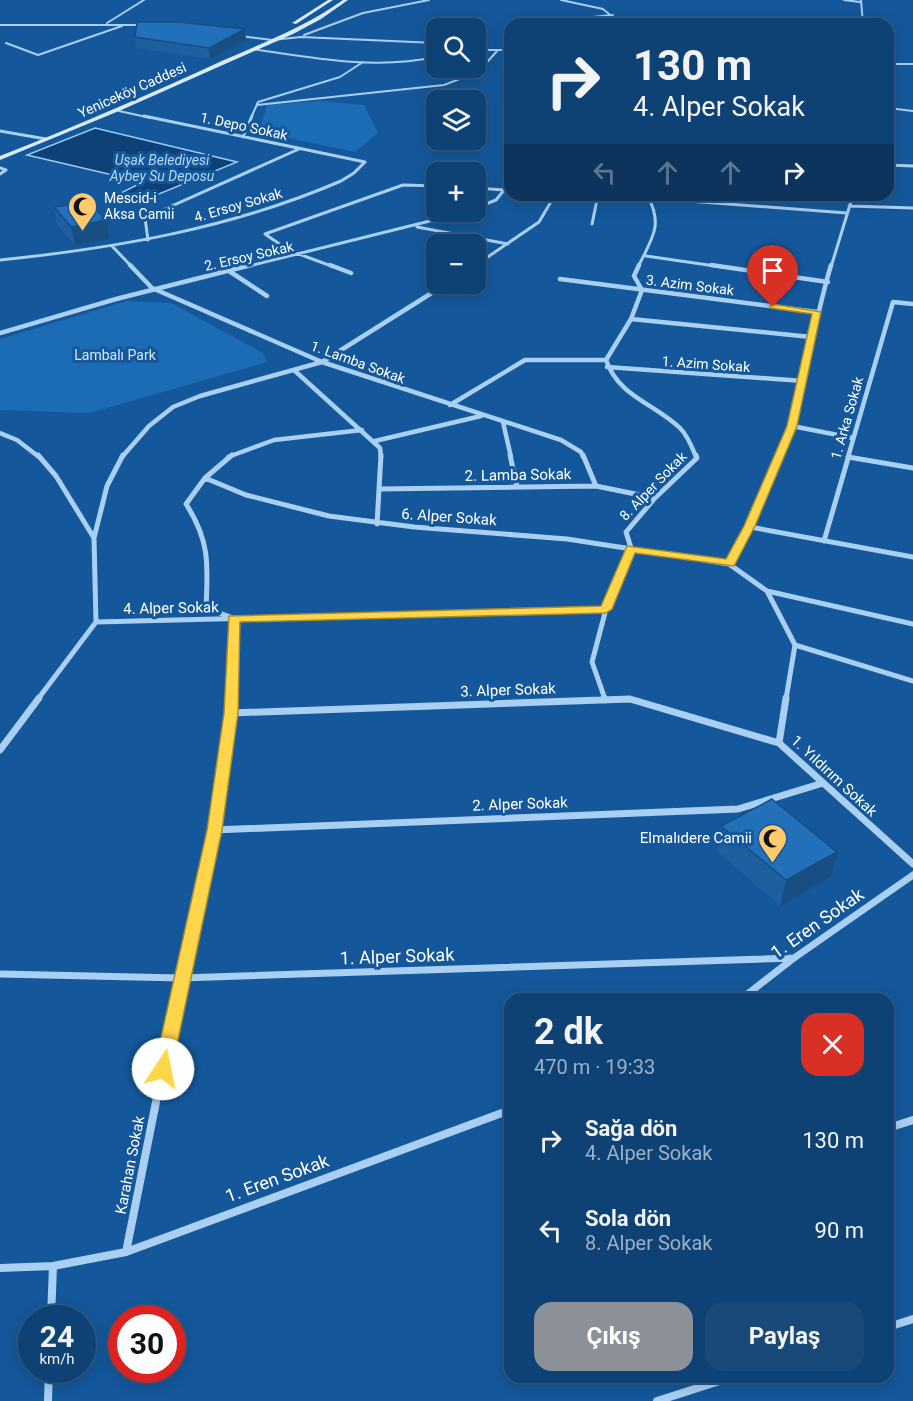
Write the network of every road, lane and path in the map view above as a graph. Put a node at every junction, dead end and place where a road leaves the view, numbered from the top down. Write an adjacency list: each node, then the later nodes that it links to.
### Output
1 (144, 0): 12 (street)
2 (331, 0): 18 (street, Yeniceköy Caddesi)
3 (346, 0): 18 (street, Yeniceköy Caddesi)
4 (429, 0): 17 (street)
5 (561, 0): 8 (street)
6 (844, 0): 7 (street)
7 (860, 1): 11 (street)
8 (613, 15): 9 (street); 10 (street)
9 (582, 18)
10 (616, 18)
11 (861, 18)
12 (107, 23): 13 (street); 14 (street)
13 (129, 23): 15 (street); 19 (street)
14 (0, 25)
15 (150, 25)
16 (239, 36): 18 (street)
17 (301, 37): 18 (street); 20 (street)
18 (272, 40): 21 (street, Yeniceköy Caddesi)
19 (6, 43)
20 (426, 43)
21 (253, 49): 26 (street); 31 (street, Yeniceköy Caddesi)
22 (486, 50): 23 (street)
23 (498, 50): 24 (street); 29 (street)
24 (504, 50)
25 (426, 59): 26 (street)
26 (363, 62): 29 (street)
27 (894, 64): 28 (street)
28 (913, 64)
29 (257, 105): 34 (street)
30 (894, 109): 32 (street)
31 (119, 111): 34 (street, 1. Depo Sokak); 35 (street, Yeniceköy Caddesi)
32 (913, 111)
33 (0, 131): 35 (street)
34 (243, 136): 36 (street, 1. Depo Sokak)
35 (46, 140): 37 (street, Yeniceköy Caddesi)
36 (300, 148): 38 (street, 1. Depo Sokak); 57 (street)
37 (0, 158)
38 (365, 162): 57 (street, 4. Ersoy Sokak)
39 (894, 165): 40 (street)
40 (913, 166)
41 (0, 168): 42 (street)
42 (0, 174)
43 (426, 185): 60 (street)
44 (486, 189): 50 (street)
45 (551, 201): 58 (street)
46 (597, 201): 55 (street)
47 (650, 201): 61 (street)
48 (706, 201): 53 (street)
49 (850, 201): 51 (street)
50 (486, 204)
51 (849, 206): 52 (street); 53 (street)
52 (913, 208)
53 (847, 213): 67 (street)
54 (429, 222): 56 (street, 2. Ersoy Sokak)
55 (592, 224)
56 (414, 226): 58 (street); 60 (street, 2. Ersoy Sokak)
57 (148, 240): 59 (street, 4. Ersoy Sokak)
58 (508, 244): 62 (street)
59 (112, 246): 63 (street, 4. Ersoy Sokak); 68 (street, 1. Lamba Sokak)
60 (304, 254): 64 (street, 2. Ersoy Sokak); 65 (street)
61 (646, 256): 67 (street); 69 (street)
62 (486, 258)
63 (0, 260)
64 (229, 271): 68 (street, 2. Ersoy Sokak); 71 (street)
65 (351, 273)
66 (560, 279): 69 (street, 3. Azim Sokak)
67 (828, 282): 73 (street)
68 (152, 288): 75 (street, 2. Ersoy Sokak); 78 (street, 1. Lamba Sokak)
69 (642, 290): 73 (street, 3. Azim Sokak); 74 (street)
70 (430, 294): 78 (street)
71 (267, 296)
72 (913, 304): 88 (street, 1. Arka Sokak)
73 (817, 312): 76 (street)
74 (632, 319): 76 (street); 77 (street)
75 (0, 333)
76 (811, 338): 81 (street)
77 (606, 360): 79 (street); 82 (street)
78 (322, 362): 80 (street); 82 (street, 1. Lamba Sokak)
79 (607, 367): 81 (street, 1. Azim Sokak); 96 (street, 8. Alper Sokak)
80 (295, 371): 86 (street); 99 (street)
81 (803, 381): 85 (street)
82 (450, 405): 83 (street, 1. Lamba Sokak)
83 (482, 416): 84 (street, 1. Lamba Sokak); 89 (street)
84 (503, 422): 93 (street, 1. Lamba Sokak); 94 (street)
85 (792, 426): 88 (street); 98 (street)
86 (362, 430): 89 (street); 92 (street)
87 (0, 433): 99 (street)
88 (853, 438): 90 (street, 1. Arka Sokak)
89 (375, 441): 95 (street)
90 (848, 457): 91 (street); 100 (street, 1. Arka Sokak)
91 (913, 468)
92 (205, 478): 97 (street, 6. Alper Sokak); 106 (street)
93 (596, 486): 94 (street, 2. Lamba Sokak); 96 (street, 2. Lamba Sokak)
94 (517, 487): 95 (street, 2. Lamba Sokak)
95 (380, 489): 97 (street)
96 (655, 498): 101 (street, 8. Alper Sokak)
97 (376, 524): 101 (street, 6. Alper Sokak)
98 (750, 526): 100 (street); 103 (street)
99 (94, 538): 107 (street)
100 (824, 541): 102 (street)
101 (631, 548): 103 (street, 6. Alper Sokak); 105 (street, 8. Alper Sokak)
102 (913, 557)
103 (729, 564): 104 (street)
104 (767, 591): 108 (street); 109 (street)
105 (606, 609): 106 (street, 4. Alper Sokak); 111 (street, 8. Alper Sokak)
106 (233, 618): 107 (street, 4. Alper Sokak); 112 (street, Karahan Sokak)
107 (96, 622): 114 (street)
108 (913, 624)
109 (795, 645): 110 (street); 113 (street, 1. Yıldırım Sokak)
110 (913, 681)
111 (605, 699): 112 (street, 3. Alper Sokak); 113 (street, 3. Alper Sokak)
112 (231, 713): 116 (street, Karahan Sokak)
113 (779, 743): 115 (street, 1. Yıldırım Sokak)
114 (0, 750)
115 (823, 783): 116 (street, 2. Alper Sokak); 117 (street, 1. Yıldırım Sokak)
116 (214, 830): 121 (street, Karahan Sokak)
117 (913, 864)
118 (913, 875): 119 (street, 1. Eren Sokak)
119 (794, 958): 121 (street, 1. Alper Sokak); 122 (street, 1. Eren Sokak)
120 (0, 974): 121 (street, 1. Alper Sokak)
121 (181, 978): 126 (street, Karahan Sokak)
122 (749, 993)
123 (504, 1112): 126 (street, 1. Eren Sokak)
124 (913, 1120): 125 (street)
125 (894, 1126)
126 (126, 1252): 127 (street, 1. Eren Sokak)
127 (53, 1266): 128 (street, 1. Eren Sokak); 129 (street)
128 (0, 1268)
129 (52, 1305)
130 (913, 1319): 131 (street)
131 (894, 1325)
132 (49, 1383): 134 (street)
133 (713, 1383): 135 (street)
134 (48, 1401)
135 (657, 1401)

